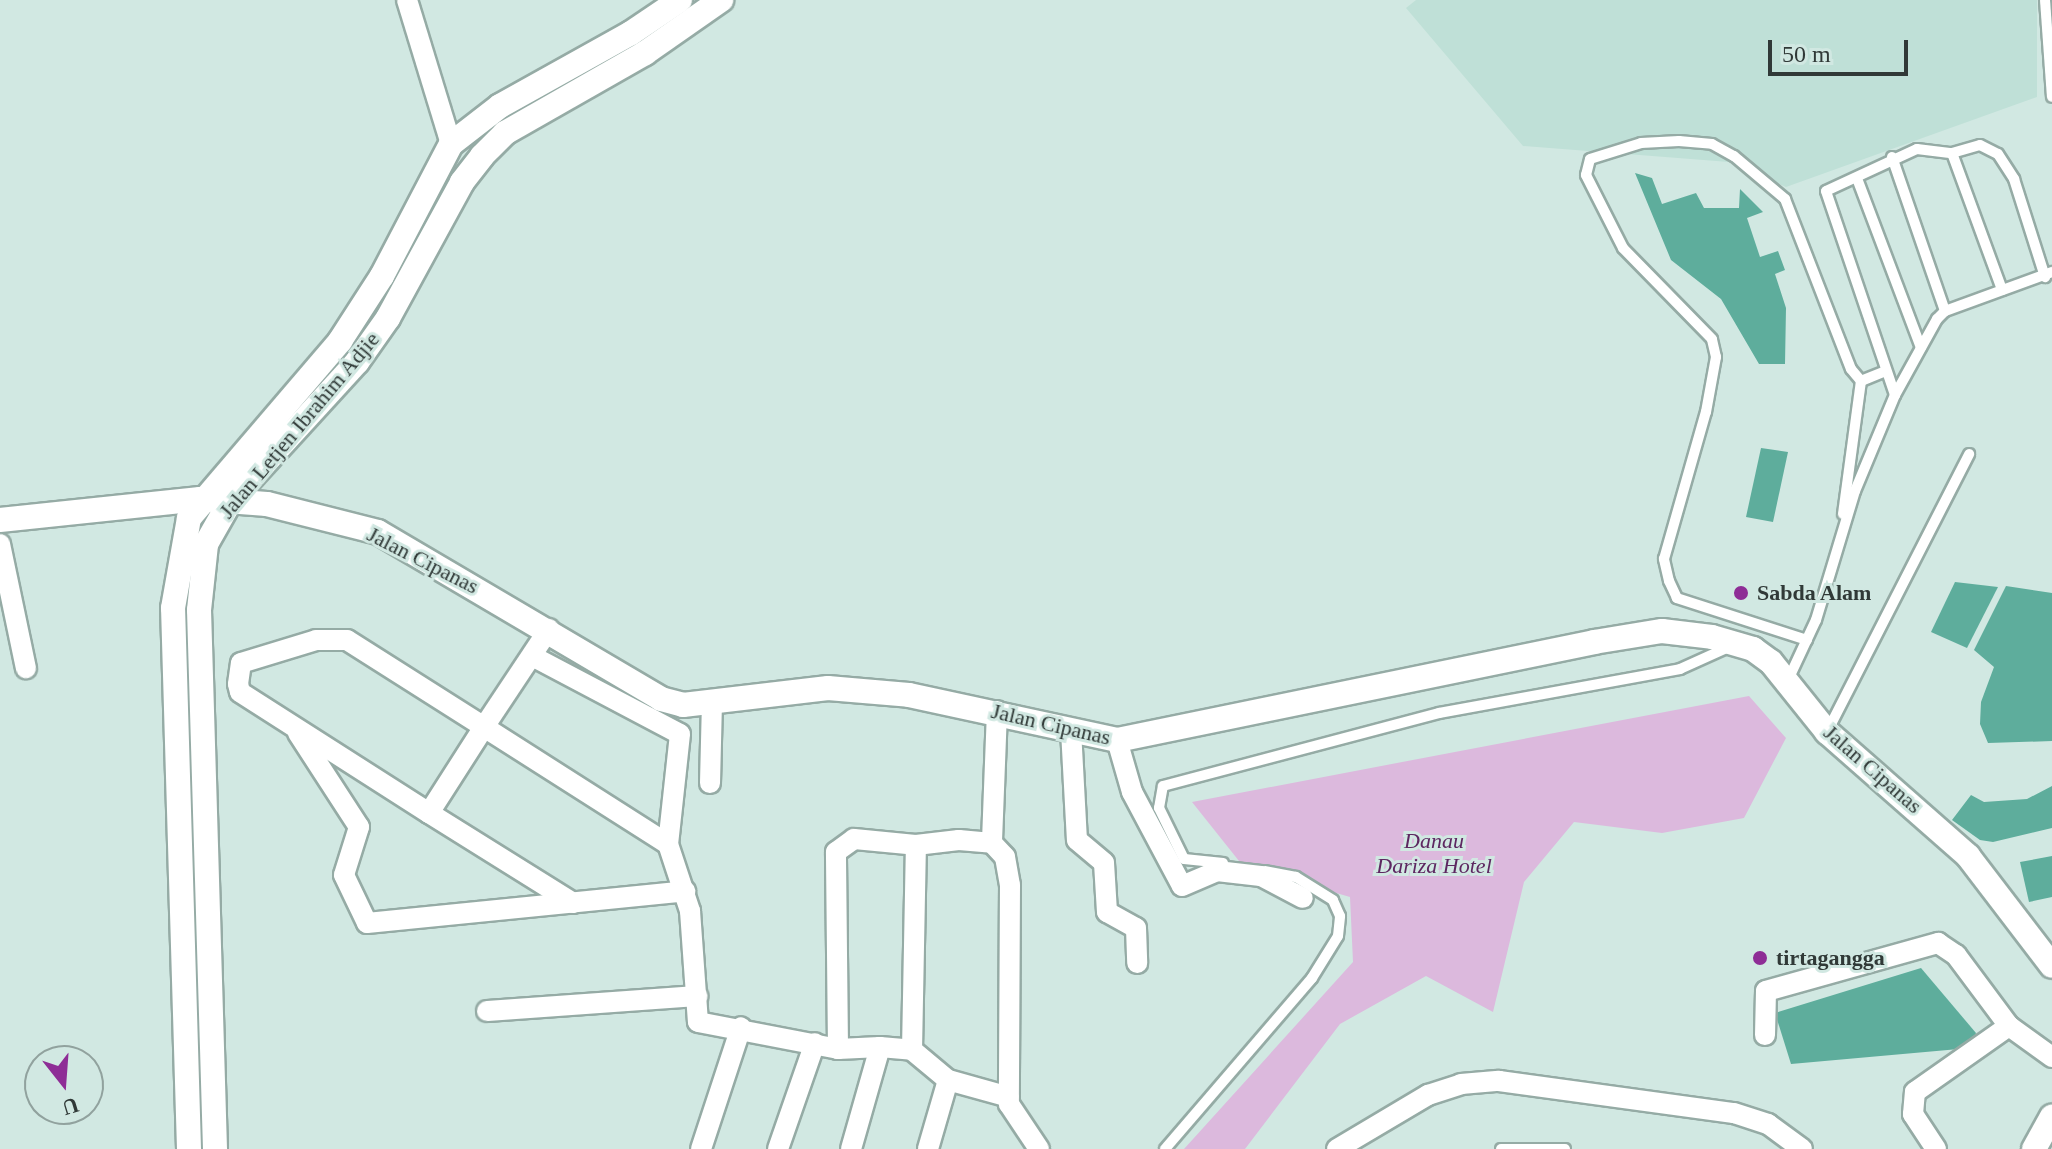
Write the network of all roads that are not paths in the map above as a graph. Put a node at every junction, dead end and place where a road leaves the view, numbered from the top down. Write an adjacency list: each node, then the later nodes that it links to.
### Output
1 (407, 0): 7 (street)
2 (680, 0): 5 (street, Jalan Letjen Ibrahim Adjie)
3 (721, 0): 5 (street, Jalan Letjen Ibrahim Adjie)
4 (2045, 0): 6 (lane)
5 (638, 43): 7 (street, Jalan Letjen Ibrahim Adjie); 20 (street, Jalan Letjen Ibrahim Adjie)
6 (2052, 97)
7 (451, 144): 19 (street, Jalan Letjen Ibrahim Adjie)
8 (1952, 153): 9 (lane); 11 (lane); 12 (lane)
9 (1892, 157): 10 (lane); 13 (lane)
10 (1858, 181): 14 (lane); 15 (lane)
11 (2048, 275): 12 (lane)
12 (2002, 290): 13 (lane)
13 (1945, 311): 14 (lane)
14 (1921, 348): 17 (lane)
15 (1886, 371): 16 (lane); 17 (lane)
16 (1861, 381): 22 (lane); 25 (lane)
17 (1895, 395): 22 (lane)
18 (1969, 454): 35 (lane)
19 (200, 499): 20 (street, Jalan Cipanas); 21 (street, Jalan Cipanas); 60 (street, Jalan Letjen Ibrahim Adjie)
20 (231, 500): 24 (street, Jalan Cipanas); 61 (street, Jalan Letjen Ibrahim Adjie)
21 (0, 520)
22 (1842, 526): 25 (lane)
23 (0, 544): 28 (street)
24 (549, 629): 27 (street); 30 (street, Jalan Cipanas)
25 (1807, 640): 29 (lane)
26 (1736, 643): 29 (street, Jalan Cipanas); 36 (street, Jalan Cipanas); 67 (lane)
27 (532, 656): 33 (street); 40 (street)
28 (26, 668)
29 (1787, 682): 35 (street, Jalan Cipanas)
30 (712, 703): 31 (street, Jalan Cipanas); 37 (street)
31 (997, 711): 34 (street, Jalan Cipanas); 39 (street)
32 (294, 726): 33 (street); 38 (street); 44 (street)
33 (484, 727): 38 (street); 40 (street)
34 (1071, 730): 36 (street, Jalan Cipanas); 45 (street)
35 (1827, 732): 46 (street, Jalan Cipanas)
36 (1117, 740): 43 (street)
37 (710, 783)
38 (429, 813): 44 (street)
39 (992, 843): 41 (street); 58 (street)
40 (668, 844): 42 (street)
41 (916, 845): 54 (street); 55 (street)
42 (685, 891): 44 (street); 47 (street)
43 (1303, 898)
44 (573, 903)
45 (1137, 963)
46 (2052, 966)
47 (697, 996): 48 (street); 50 (street)
48 (487, 1011)
49 (2009, 1026): 51 (street); 56 (street); 72 (street)
50 (741, 1027): 52 (street); 62 (street)
51 (1765, 1035)
52 (815, 1043): 54 (street); 63 (street)
53 (880, 1047): 54 (street); 55 (street); 64 (street)
54 (838, 1049)
55 (912, 1050): 57 (street)
56 (2052, 1057)
57 (948, 1080): 58 (street); 65 (street)
58 (1009, 1097): 66 (street)
59 (2052, 1117): 73 (street)
60 (189, 1149)
61 (215, 1149)
62 (701, 1149)
63 (778, 1149)
64 (851, 1149)
65 (928, 1149)
66 (1039, 1149)
67 (1165, 1149)
68 (1337, 1149): 71 (street)
69 (1501, 1149): 70 (lane)
70 (1565, 1149)
71 (1802, 1149)
72 (1936, 1149)
73 (2034, 1149)

